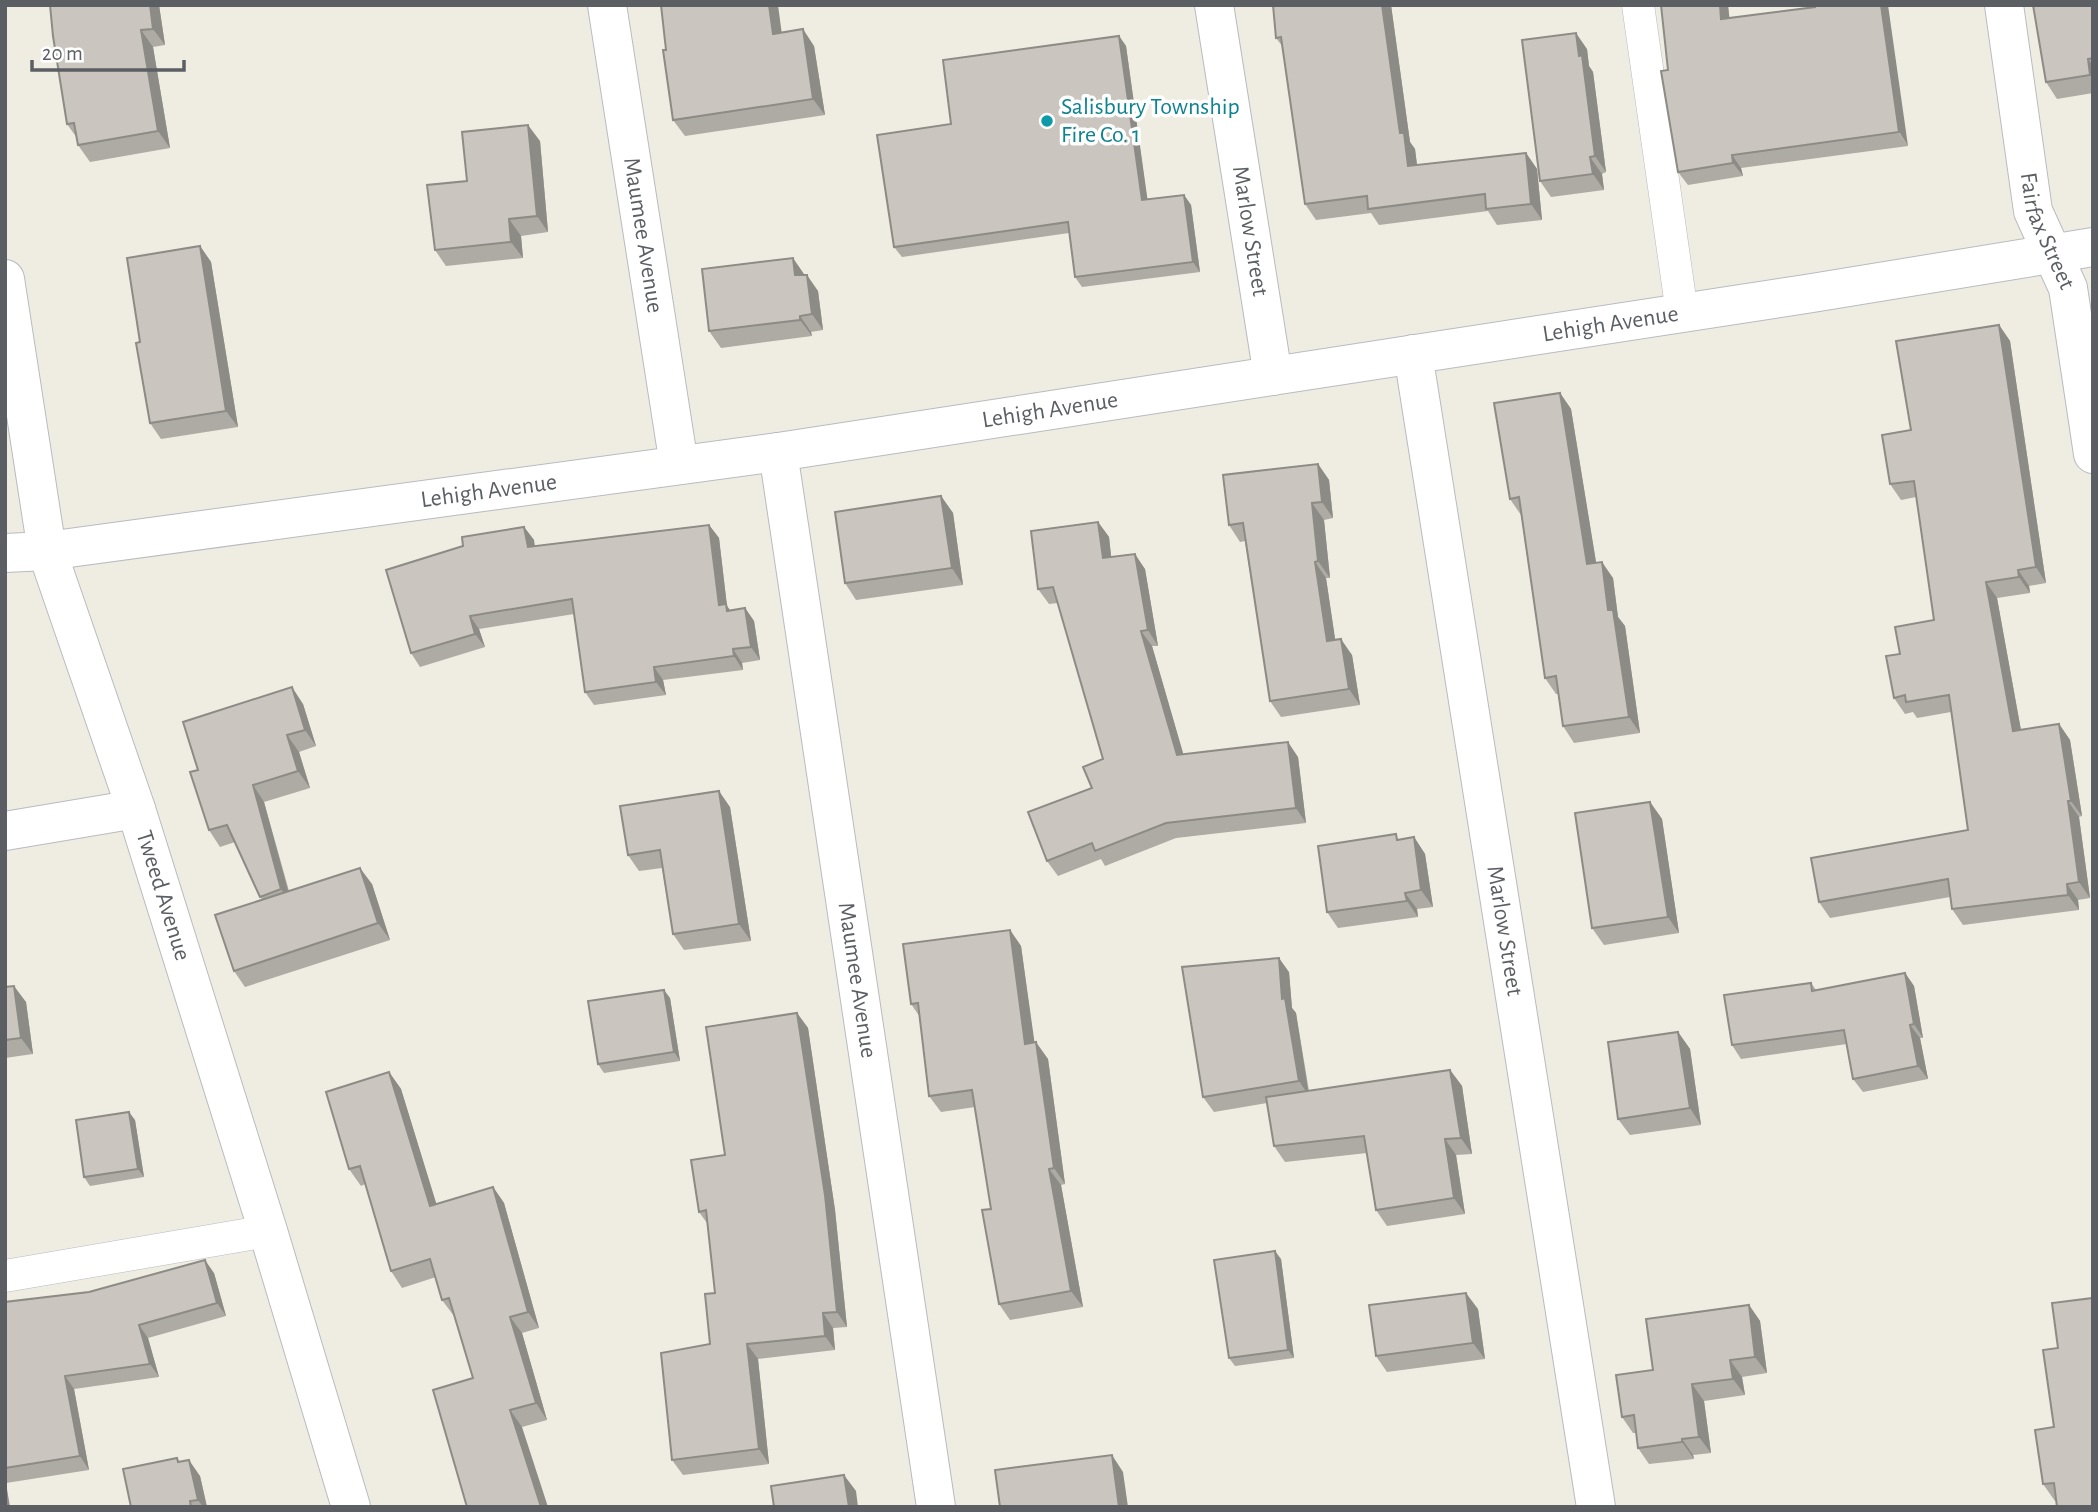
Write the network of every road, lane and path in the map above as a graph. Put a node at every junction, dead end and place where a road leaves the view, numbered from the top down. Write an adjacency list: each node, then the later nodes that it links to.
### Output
1 (607, 5): 13 (street, Maumee Avenue)
2 (1214, 5): 10 (street, Marlow Street)
3 (1638, 5): 8 (lane)
4 (2004, 5): 6 (street, Fairfax Street)
5 (2093, 247): 6 (street, Lehigh Avenue)
6 (2050, 253): 8 (street, Lehigh Avenue); 12 (street, Fairfax Street)
7 (5, 279): 14 (street, Tweed Avenue)
8 (1682, 313): 9 (street, Lehigh Avenue)
9 (1413, 354): 10 (street, Lehigh Avenue); 22 (street, Marlow Street)
10 (1272, 376): 11 (street, Lehigh Avenue)
11 (778, 452): 13 (street, Lehigh Avenue); 21 (street, Maumee Avenue)
12 (2093, 454)
13 (679, 465): 14 (street, Lehigh Avenue)
14 (47, 551): 15 (street, Lehigh Avenue); 16 (street, Tweed Avenue)
15 (5, 553)
16 (136, 809): 17 (street); 18 (street, Tweed Avenue)
17 (5, 831)
18 (268, 1231): 19 (lane); 20 (street, Tweed Avenue)
19 (5, 1276)
20 (351, 1507)
21 (936, 1507)
22 (1596, 1507)

